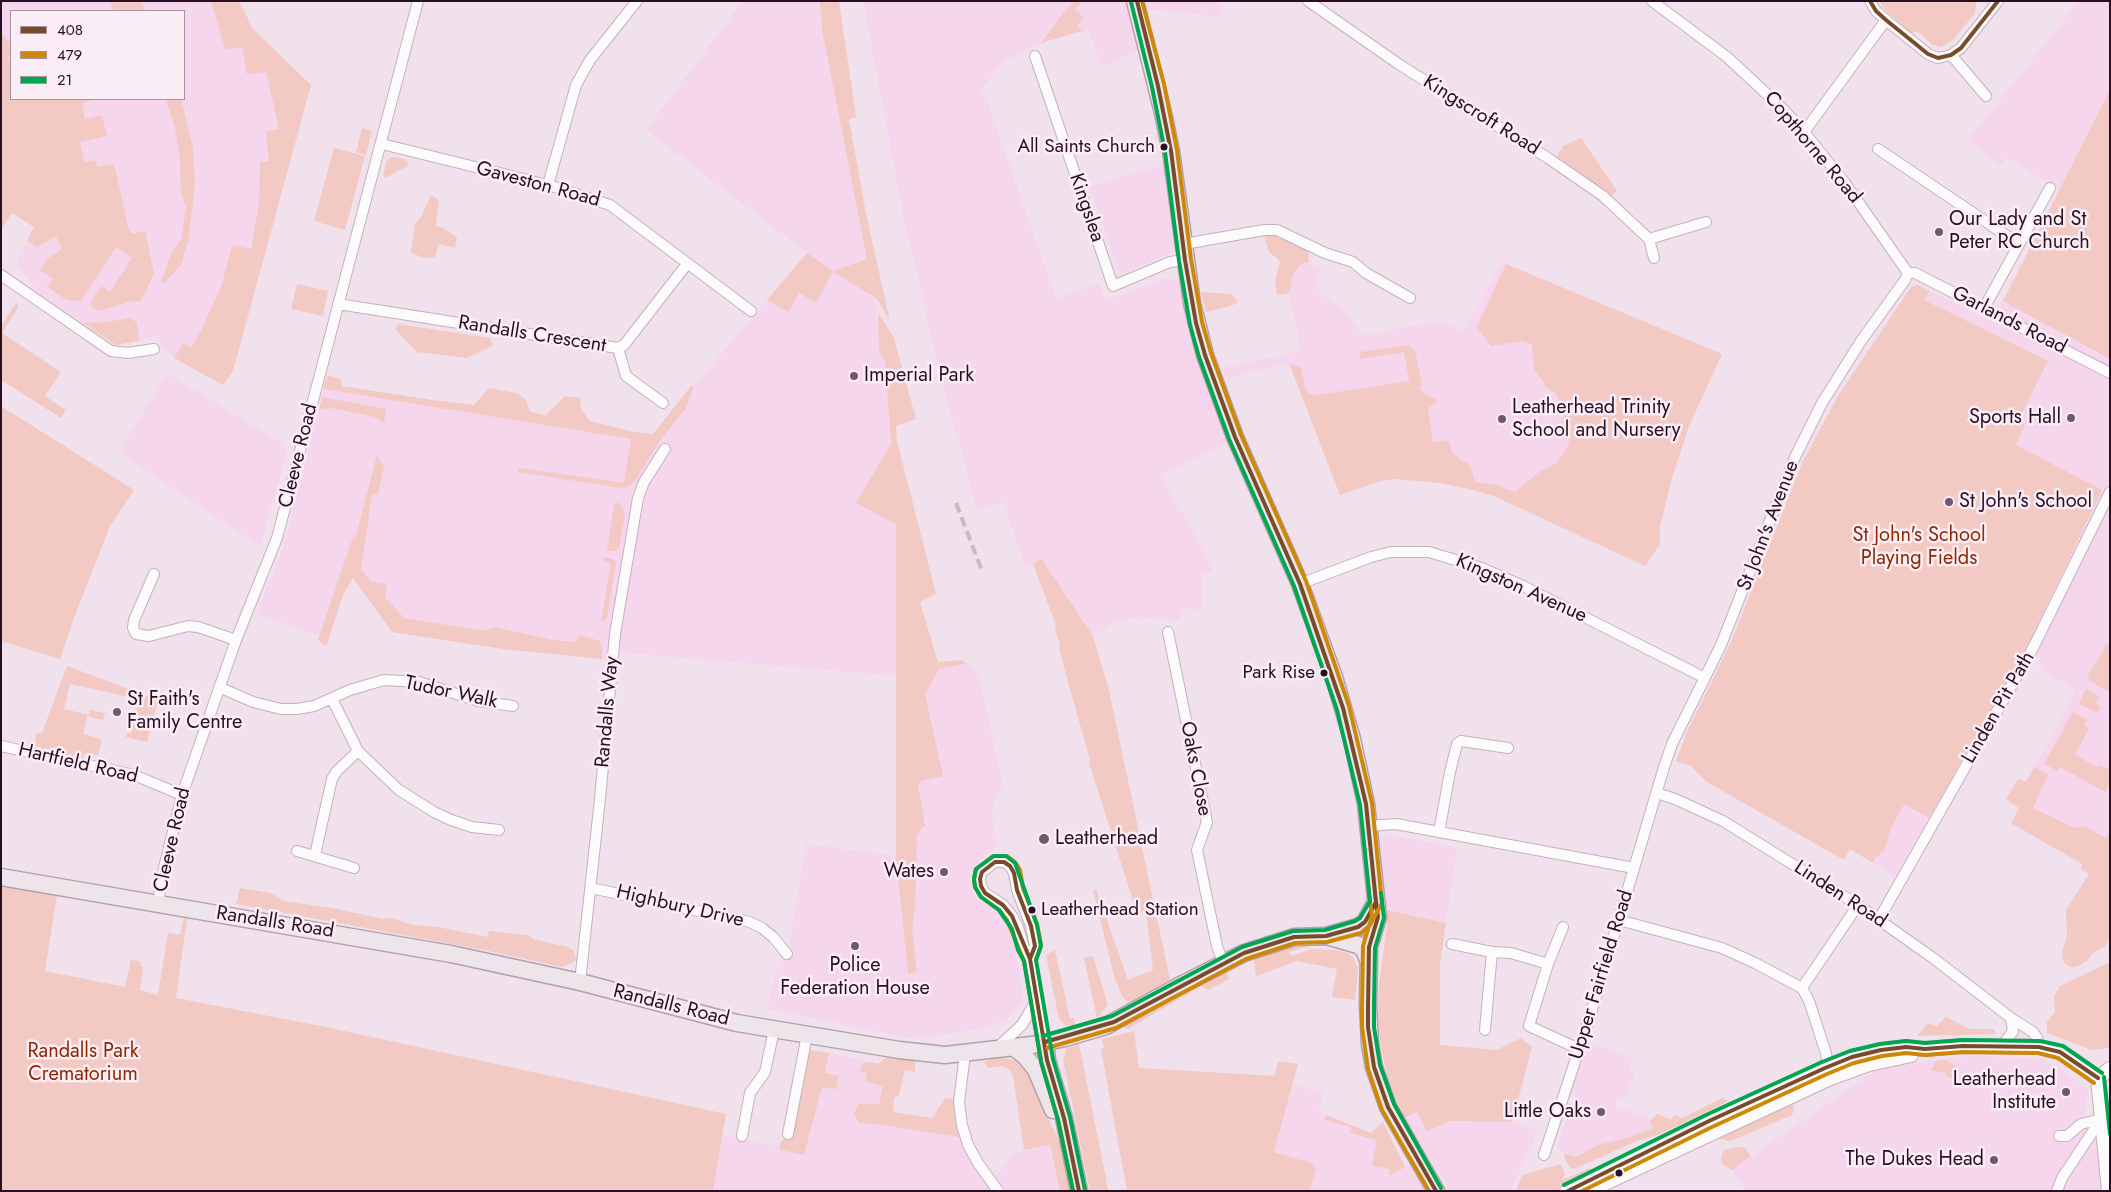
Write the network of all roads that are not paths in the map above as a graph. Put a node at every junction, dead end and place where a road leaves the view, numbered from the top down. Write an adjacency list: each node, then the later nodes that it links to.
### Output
1 (418, 1): 13 (street, Cleeve Road)
2 (1308, 1): 18 (street, Kingscroft Road)
3 (1652, 1): 12 (street, Copthorne Road)
4 (1870, 1): 8 (street)
5 (1998, 1): 9 (street)
6 (1136, 2): 20 (main road)
7 (632, 3): 15 (street)
8 (1886, 20): 9 (street); 12 (street)
9 (1951, 55): 11 (street)
10 (1035, 56): 20 (street, Kingslea)
11 (1986, 96)
12 (1804, 132): 23 (street, Copthorne Road)
13 (382, 144): 15 (street, Gaveston Road); 26 (street, Cleeve Road)
14 (1878, 149): 19 (street)
15 (548, 185): 22 (street, Gaveston Road)
16 (2050, 188): 19 (street)
17 (1706, 222): 18 (street)
18 (1649, 239): 21 (street)
19 (2019, 244): 27 (street)
20 (1184, 252): 25 (street); 36 (main road)
21 (1654, 258)
22 (687, 264): 28 (street, Gaveston Road); 29 (street, Randalls Crescent)
23 (1908, 273): 27 (street, Garlands Road); 39 (street, St John's Avenue)
24 (1, 275): 30 (street)
25 (1410, 298)
26 (338, 304): 29 (street, Randalls Crescent); 38 (street, Cleeve Road)
27 (1984, 308): 31 (street, Garlands Road)
28 (751, 311)
29 (618, 348): 32 (street)
30 (154, 349)
31 (2110, 373)
32 (663, 403)
33 (665, 449): 56 (street, Randalls Way)
34 (2110, 492): 60 (street, Linden Pit Path)
35 (154, 574): 38 (street)
36 (1300, 584): 39 (street, Kingston Avenue); 48 (main road)
37 (1168, 632): 69 (street, Oaks Close)
38 (236, 640): 40 (street, Cleeve Road)
39 (1706, 678): 46 (street, St John's Avenue)
40 (219, 687): 41 (street, Tudor Walk); 47 (street, Cleeve Road)
41 (332, 699): 42 (street, Tudor Walk); 45 (street)
42 (513, 706)
43 (1, 746): 47 (street, Hartfield Road)
44 (1508, 748): 50 (street)
45 (358, 752): 49 (street); 52 (street)
46 (1657, 793): 54 (street, Upper Fairfield Road); 59 (street, Linden Road)
47 (182, 794): 58 (street, Cleeve Road)
48 (1369, 826): 50 (street); 57 (main road)
49 (499, 830)
50 (1439, 832): 54 (street)
51 (297, 850): 52 (street)
52 (315, 855): 53 (street)
53 (354, 868)
54 (1634, 868): 61 (street, Upper Fairfield Road)
55 (1, 877): 58 (main road, Randalls Road)
56 (591, 888): 66 (street, Highbury Drive); 71 (street, Randalls Way)
57 (1376, 902): 63 (main road, Randalls Road); 68 (main road)
58 (159, 903): 71 (main road, Randalls Road)
59 (1858, 905): 60 (street, Linden Road); 72 (street)
60 (1879, 919): 74 (street, Linden Road)
61 (1618, 920): 72 (street); 83 (street, Upper Fairfield Road)
62 (1563, 927): 70 (street)
63 (1326, 936): 68 (main road, Randalls Road); 69 (main road, Randalls Road)
64 (1452, 944): 65 (street)
65 (1492, 952): 70 (street); 76 (street)
66 (787, 954)
67 (1030, 959): 67 (street); 73 (street)
68 (1368, 960): 97 (main road)
69 (1223, 963): 78 (main road, Randalls Road)
70 (1548, 964): 83 (street)
71 (580, 982): 75 (main road, Randalls Road)
72 (1802, 988): 86 (street)
73 (1038, 999): 78 (street); 84 (street)
74 (2011, 1018): 79 (street); 81 (street, Linden Road)
75 (774, 1030): 77 (main road, Randalls Road); 91 (street)
76 (1485, 1030)
77 (807, 1035): 85 (main road, Randalls Road); 90 (street)
78 (1045, 1042): 80 (main road, Randalls Road); 93 (main road)
79 (2003, 1045): 81 (main road); 82 (main road)
80 (1013, 1047): 84 (main road, Randalls Road); 93 (main road)
81 (2039, 1047): 88 (main road)
82 (1925, 1048): 86 (main road); 99 (main road)
83 (1579, 1049): 94 (street, Upper Fairfield Road)
84 (994, 1050): 85 (main road, Randalls Road)
85 (965, 1054): 95 (street)
86 (1825, 1068): 98 (main road)
87 (2110, 1069): 88 (main road)
88 (2098, 1078): 89 (main road)
89 (2104, 1125): 92 (street); 100 (street); 101 (main road)
90 (788, 1134)
91 (742, 1136)
92 (2059, 1136)
93 (1069, 1138): 96 (main road)
94 (1544, 1155)
95 (998, 1191)
96 (1079, 1191)
97 (1436, 1191)
98 (1567, 1191)
99 (1588, 1191)
100 (2057, 1191)
101 (2109, 1191)

